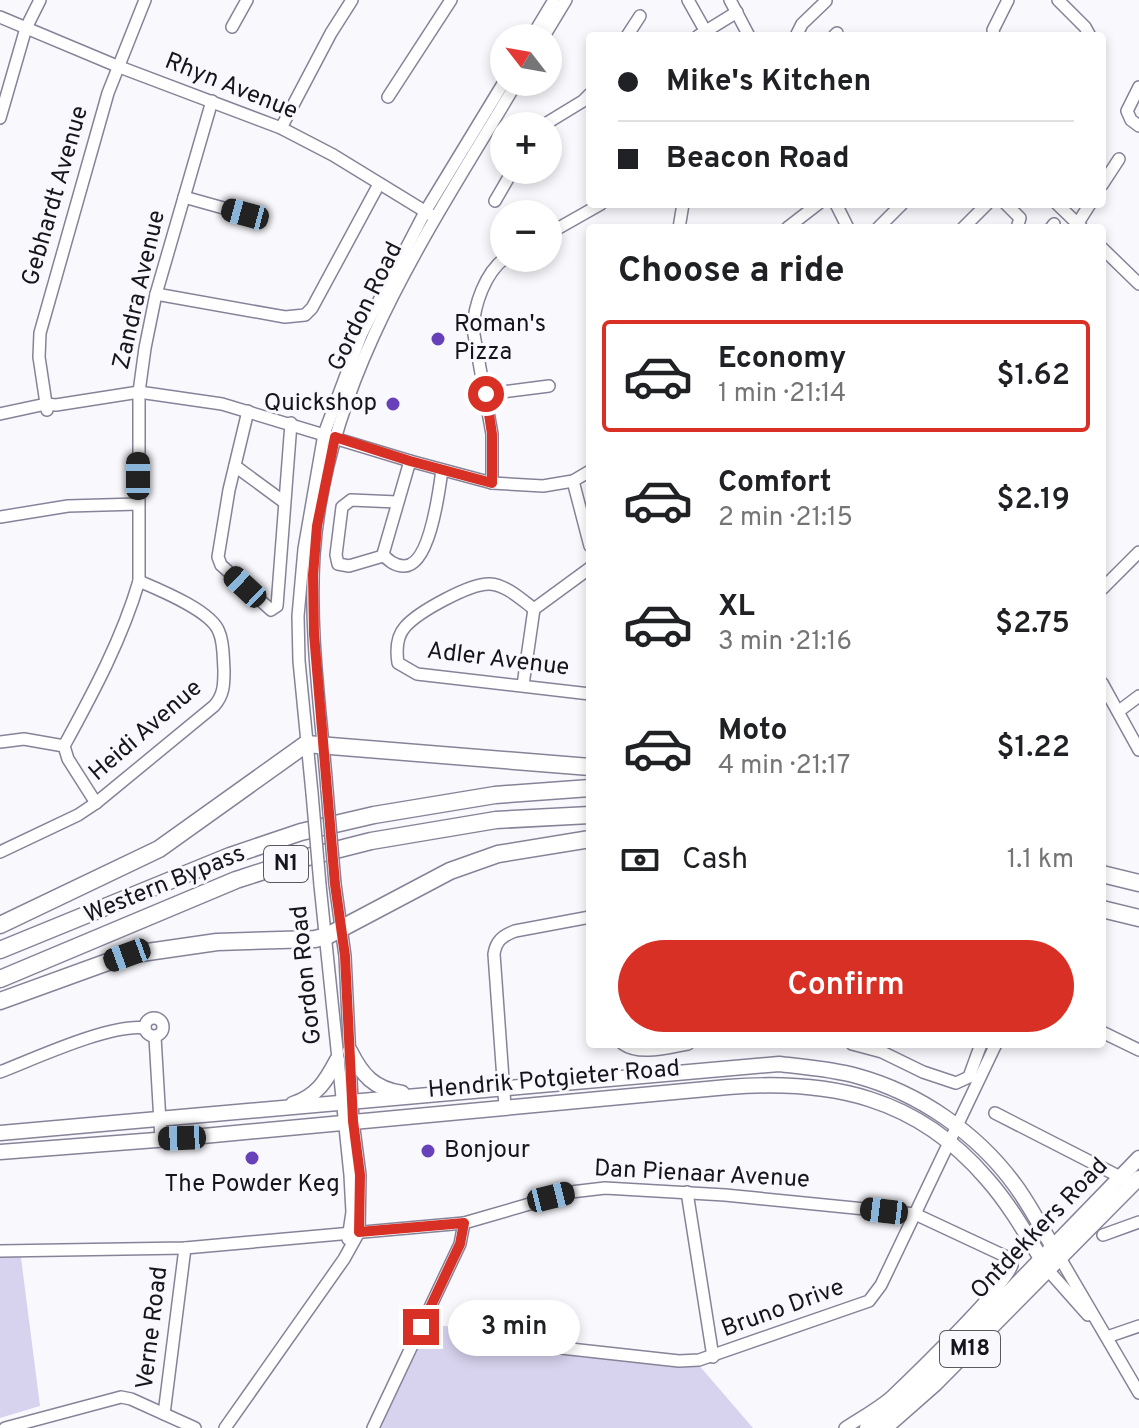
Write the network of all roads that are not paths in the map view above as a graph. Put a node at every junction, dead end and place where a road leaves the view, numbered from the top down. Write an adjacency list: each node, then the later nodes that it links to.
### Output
1 (40, 0): 19 (street)
2 (145, 0): 27 (street, Gebhardt Avenue)
3 (247, 0): 18 (street)
4 (352, 0): 37 (street)
5 (451, 0): 31 (street)
6 (554, 0): 16 (street)
7 (566, 0): 17 (street)
8 (688, 0): 21 (street)
9 (730, 0): 13 (street)
10 (1008, 0): 25 (street)
11 (1058, 0): 26 (street)
12 (826, 1): 24 (street)
13 (737, 12): 22 (street); 23 (street)
14 (640, 16): 20 (street)
15 (0, 17): 19 (street, Rhyn Avenue)
16 (539, 24)
17 (551, 24)
18 (232, 27)
19 (26, 28): 27 (street, Rhyn Avenue); 35 (street)
20 (630, 32)
21 (701, 32)
22 (705, 32)
23 (747, 32)
24 (798, 32)
25 (993, 32)
26 (1088, 32)
27 (117, 66): 33 (street, Rhyn Avenue); 63 (street, Gebhardt Avenue)
28 (1139, 87): 36 (street)
29 (496, 96): 49 (street, Gordon Road)
30 (508, 96): 49 (street, Gordon Road)
31 (388, 97)
32 (586, 98): 34 (street)
33 (212, 101): 37 (street, Rhyn Avenue); 41 (street, Zandra Avenue)
34 (562, 114)
35 (0, 118)
36 (1139, 126)
37 (281, 128): 40 (street, Rhyn Avenue)
38 (1119, 159): 39 (street)
39 (1106, 179)
40 (379, 184): 49 (street, Rhyn Avenue); 59 (street)
41 (184, 197): 48 (street); 59 (street, Zandra Avenue)
42 (594, 208): 55 (street)
43 (813, 208): 50 (street)
44 (898, 208): 51 (street)
45 (983, 208): 52 (street)
46 (1010, 208): 53 (street)
47 (1061, 208): 54 (street)
48 (245, 214)
49 (431, 215): 68 (street, Gordon Road)
50 (792, 224)
51 (882, 224)
52 (967, 224)
53 (1018, 224)
54 (1078, 224)
55 (562, 226)
56 (1106, 252): 58 (street)
57 (492, 272): 62 (street)
58 (1138, 282)
59 (156, 294): 61 (street, Zandra Avenue)
60 (549, 386): 62 (street)
61 (139, 392): 63 (street); 64 (street); 77 (street, Zandra Avenue)
62 (486, 394): 74 (street)
63 (49, 407): 65 (street); 66 (street)
64 (248, 411): 67 (street); 70 (street)
65 (0, 414)
66 (0, 420)
67 (291, 423): 68 (street); 75 (street)
68 (330, 435): 69 (street); 92 (street, Gordon Road); 92 (street, Gordon Road)
69 (410, 461): 71 (street); 76 (street)
70 (235, 466): 75 (street); 75 (street)
71 (442, 470): 74 (street); 81 (street)
72 (586, 473): 73 (street)
73 (573, 481): 74 (street); 79 (street)
74 (492, 483)
75 (284, 502)
76 (397, 502): 81 (street); 81 (street)
77 (138, 504): 78 (street); 83 (street, Zandra Avenue)
78 (0, 517)
79 (586, 531)
80 (1139, 552): 84 (street)
81 (383, 556)
82 (586, 571): 85 (street)
83 (139, 581): 93 (street, Zandra Avenue); 97 (street, Heidi Avenue)
84 (1106, 585)
85 (534, 609): 86 (street); 86 (street, Adler Avenue)
86 (523, 685): 88 (street, Adler Avenue)
87 (1106, 690): 90 (street)
88 (586, 693)
89 (1139, 696): 90 (street)
90 (1119, 711): 94 (street)
91 (0, 742): 93 (street)
92 (315, 744): 95 (highway); 106 (highway); 107 (street, Gordon Road, bridge); 107 (street, Gordon Road, bridge)
93 (64, 746): 97 (street)
94 (1139, 750)
95 (586, 767)
96 (586, 788): 108 (highway, Western Bypass / N1)
97 (96, 803): 100 (street, Heidi Avenue)
98 (586, 815): 109 (highway, Western Bypass / N1)
99 (586, 840): 107 (highway)
100 (0, 852)
101 (1106, 875): 102 (highway)
102 (1139, 883)
103 (1106, 910): 105 (highway)
104 (586, 918): 121 (street)
105 (1139, 918)
106 (0, 925)
107 (334, 933): 110 (highway); 118 (street, Gordon Road); 119 (street, Gordon Road)
108 (0, 950)
109 (0, 979)
110 (0, 1001)
111 (145, 1028): 113 (street); 113 (street); 120 (street)
112 (1106, 1034): 117 (street)
113 (155, 1037): 127 (street)
114 (867, 1048): 115 (street)
115 (980, 1048)
116 (994, 1048): 129 (street, Bruno Drive)
117 (1139, 1050)
118 (350, 1051): 122 (main road); 123 (street, Gordon Road)
119 (337, 1060): 123 (street, Gordon Road); 125 (main road)
120 (0, 1072)
121 (505, 1088): 122 (main road, Hendrik Potgieter Road); 124 (street); 129 (main road, Hendrik Potgieter Road)
122 (435, 1094): 123 (main road, Hendrik Potgieter Road)
123 (347, 1103): 125 (main road, Hendrik Potgieter Road); 128 (street, Gordon Road)
124 (505, 1107): 128 (main road, Hendrik Potgieter Road); 132 (main road, Hendrik Potgieter Road)
125 (262, 1111): 127 (main road, Hendrik Potgieter Road)
126 (995, 1113): 135 (street)
127 (161, 1119): 130 (main road, Hendrik Potgieter Road); 131 (street)
128 (348, 1121): 131 (main road, Hendrik Potgieter Road); 142 (street, Gordon Road)
129 (956, 1125): 132 (street, Bruno Drive); 136 (main road, Hendrik Potgieter Road)
130 (0, 1133)
131 (161, 1139): 133 (main road, Hendrik Potgieter Road)
132 (949, 1142): 138 (street, Bruno Drive); 144 (main road, Hendrik Potgieter Road)
133 (0, 1152)
134 (1139, 1158): 135 (main road, Ontdekkers Road / M18)
135 (1131, 1180): 141 (main road, Ontdekkers Road / M18); 147 (main road, Ontdekkers Road / M18)
136 (1017, 1187): 141 (main road); 147 (main road, Hendrik Potgieter Road)
137 (687, 1192): 138 (street, Dan Pienaar Avenue); 140 (street, Dan Pienaar Avenue); 153 (street)
138 (915, 1214): 153 (street, Bruno Drive); 160 (street, Dan Pienaar Avenue)
139 (1139, 1222): 143 (street)
140 (464, 1223): 142 (street, Dan Pienaar Avenue); 159 (street)
141 (1073, 1226): 147 (main road, Ontdekkers Road / M18)
142 (354, 1232): 145 (street, Dan Pienaar Avenue); 158 (street, Gordon Road)
143 (1103, 1235)
144 (1029, 1240): 148 (main road, Hendrik Potgieter Road); 149 (main road)
145 (185, 1248): 146 (street, Dan Pienaar Avenue); 155 (street, Verne Road)
146 (0, 1251)
147 (1057, 1252): 148 (main road, Ontdekkers Road / M18); 151 (street)
148 (1044, 1265): 149 (main road, Ontdekkers Road / M18); 151 (street); 162 (main road, Ontdekkers Road / M18)
149 (1021, 1279): 161 (main road, Ontdekkers Road / M18)
150 (1139, 1326): 151 (street)
151 (1104, 1334): 154 (street)
152 (534, 1345): 153 (street, Bruno Drive)
153 (713, 1357)
154 (1139, 1393)
155 (164, 1414): 156 (street); 157 (street)
156 (5, 1428)
157 (195, 1428)
158 (225, 1428)
159 (373, 1428)
160 (845, 1428)
161 (867, 1428)
162 (885, 1428)

